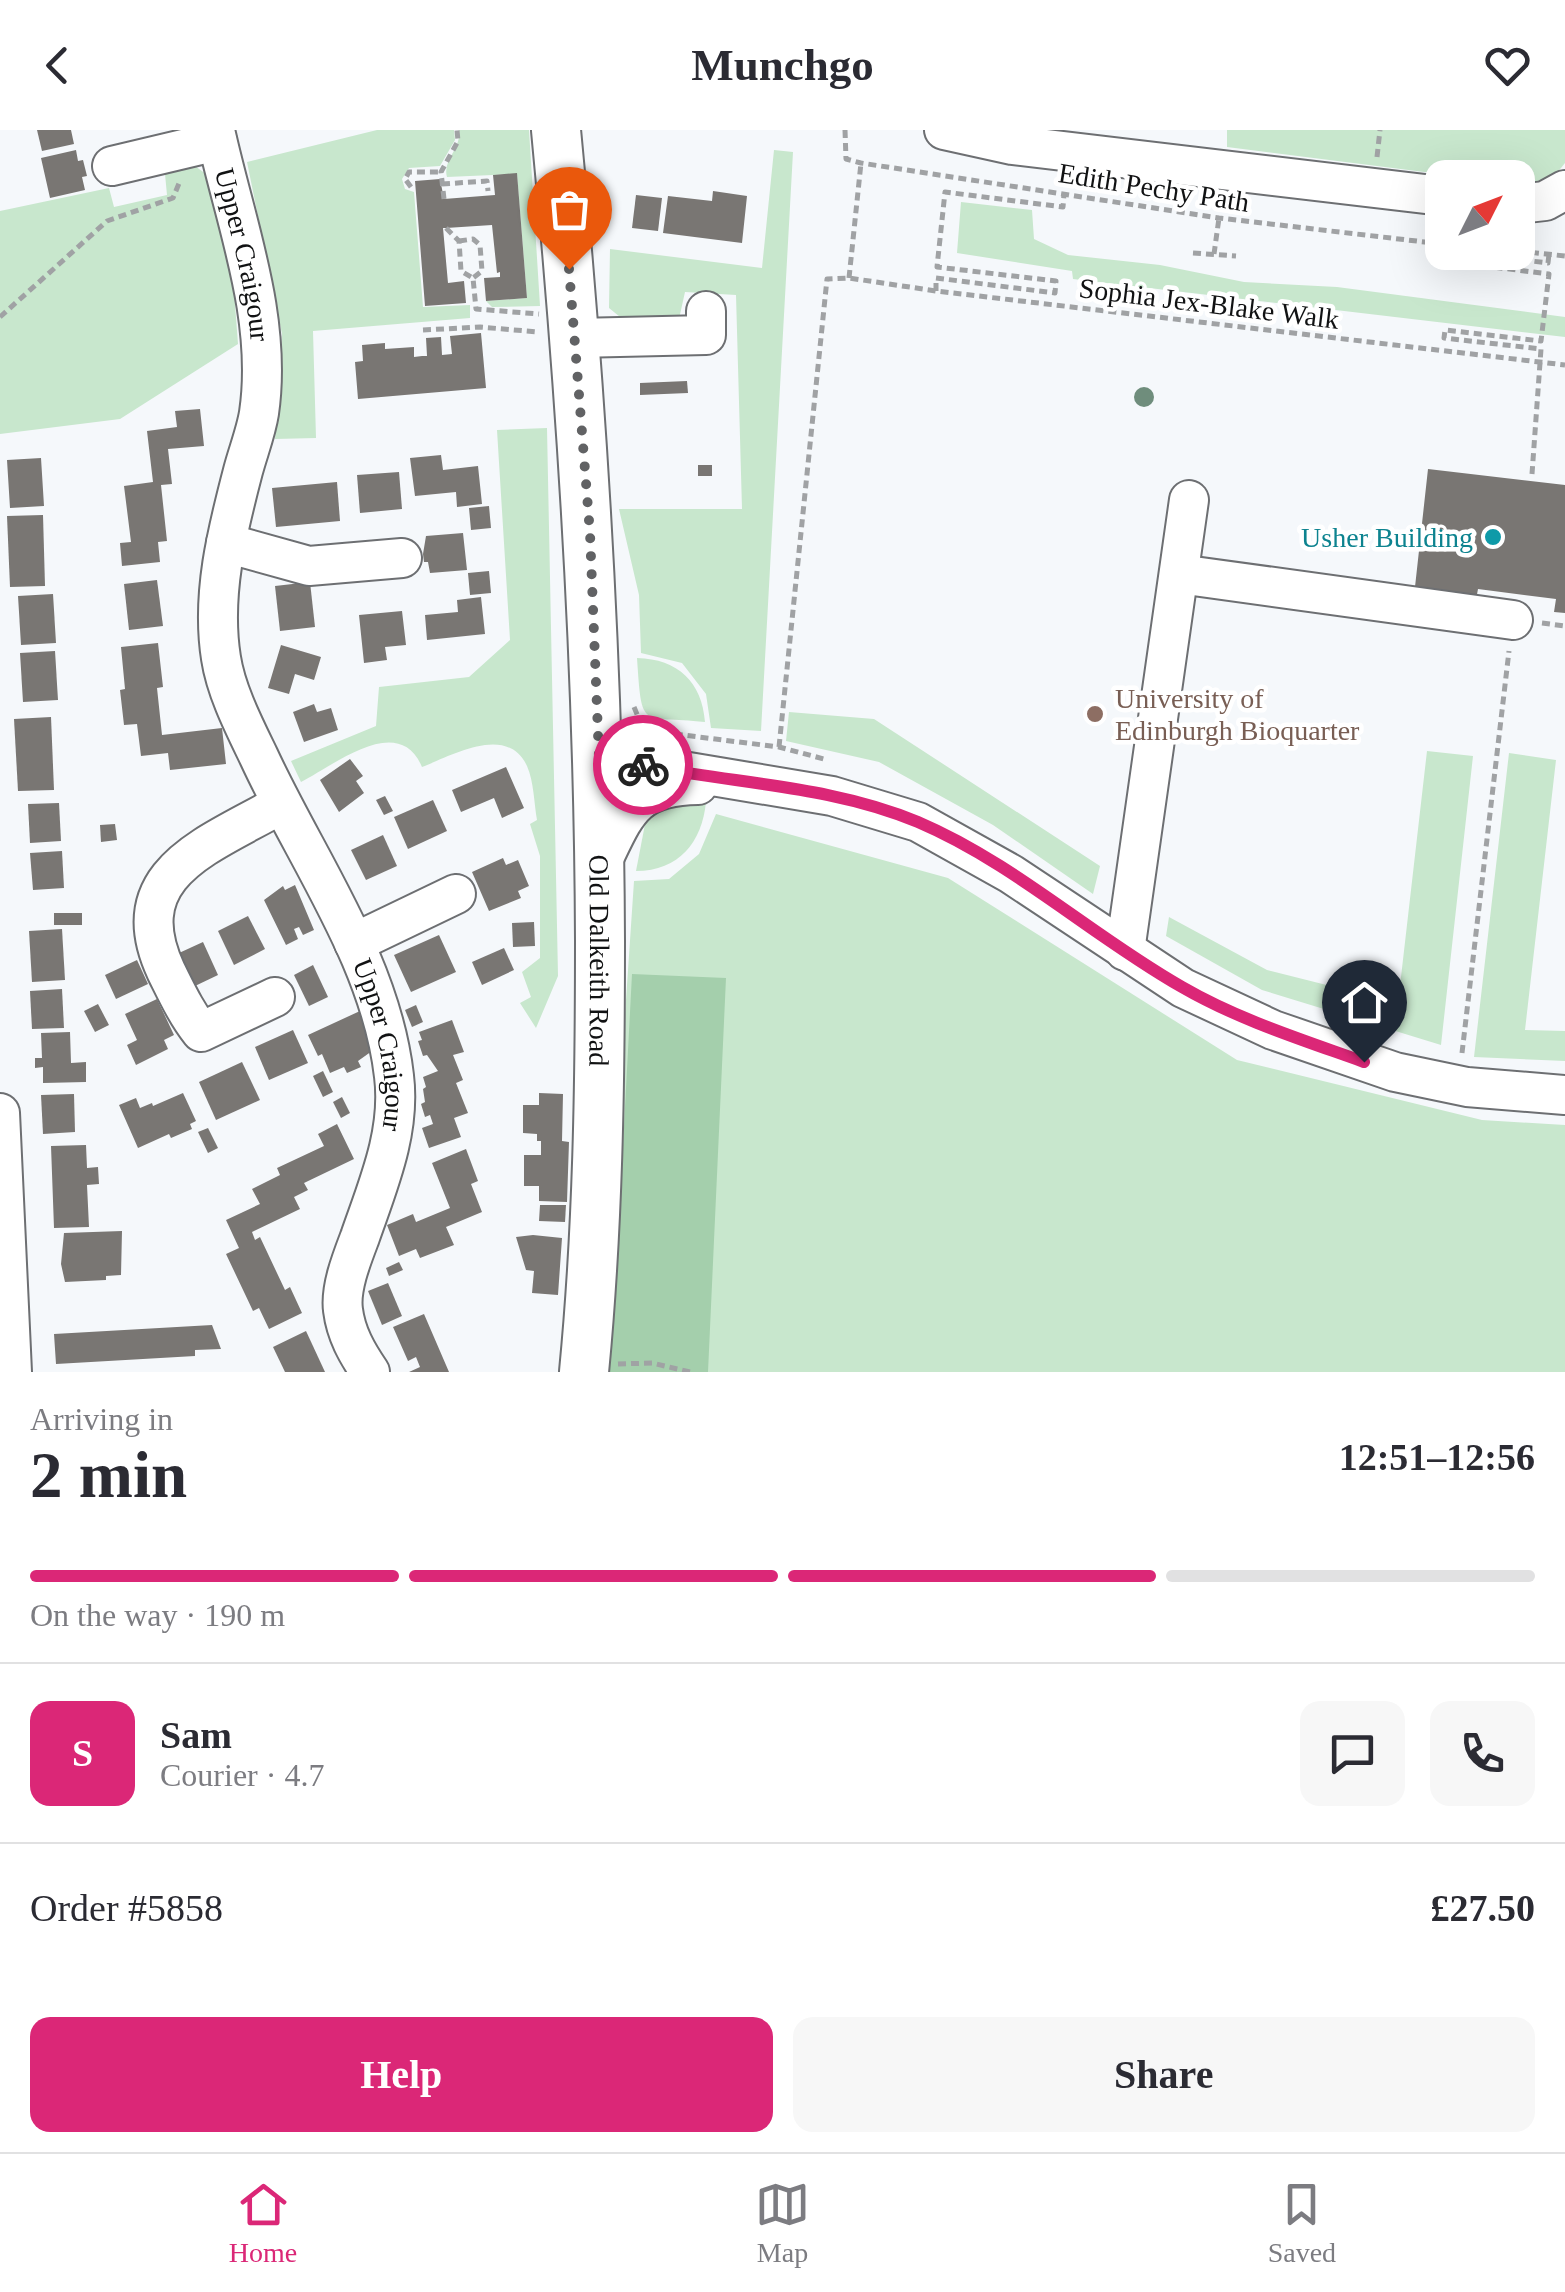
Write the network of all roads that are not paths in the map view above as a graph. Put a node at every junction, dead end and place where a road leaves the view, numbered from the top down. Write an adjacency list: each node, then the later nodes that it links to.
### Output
1 (556, 130): 9 (main road, Old Dalkeith Road)
2 (944, 130): 6 (street)
3 (209, 139): 4 (street, Upper Craigour); 11 (street, Upper Craigour)
4 (112, 166)
5 (1565, 190): 7 (street)
6 (1425, 194)
7 (1565, 207)
8 (706, 311): 9 (street)
9 (562, 336): 15 (main road, Old Dalkeith Road)
10 (1189, 500): 13 (street)
11 (226, 543): 12 (street); 17 (street, Upper Craigour)
12 (402, 558)
13 (1179, 574): 14 (street); 21 (street)
14 (1513, 620)
15 (599, 758): 16 (street); 18 (main road, Old Dalkeith Road)
16 (771, 784): 18 (street); 21 (street)
17 (281, 804): 20 (street, Upper Craigour); 22 (street)
18 (599, 868): 25 (main road, Old Dalkeith Road)
19 (456, 894): 20 (street, Upper Craigour)
20 (354, 943): 27 (street, Upper Craigour)
21 (1125, 951): 23 (street)
22 (275, 997)
23 (1565, 1096)
24 (0, 1113): 26 (street)
25 (595, 1368)
26 (12, 1372)
27 (370, 1372)

